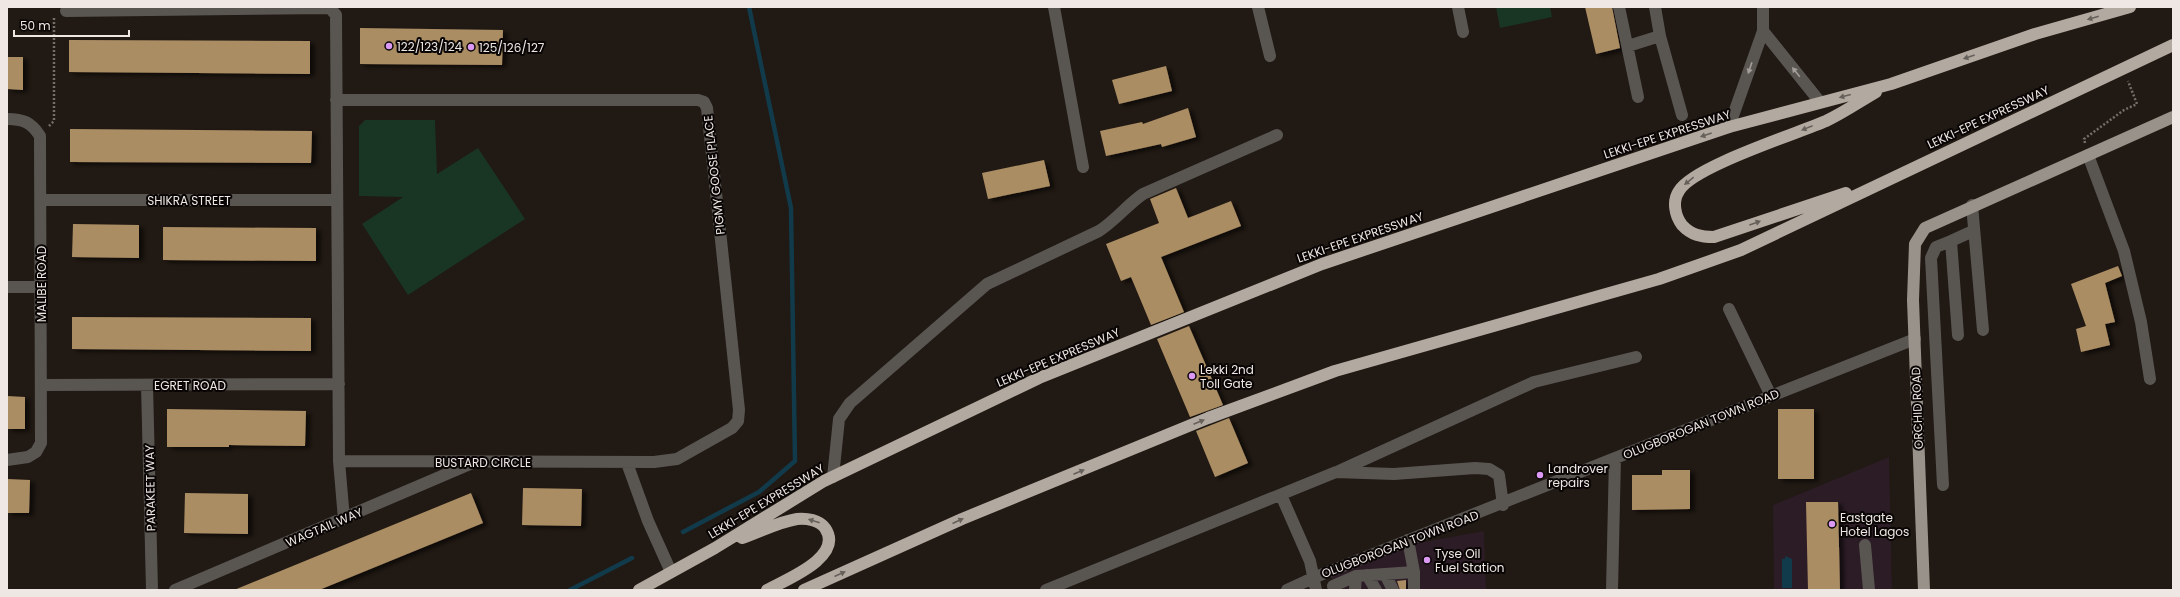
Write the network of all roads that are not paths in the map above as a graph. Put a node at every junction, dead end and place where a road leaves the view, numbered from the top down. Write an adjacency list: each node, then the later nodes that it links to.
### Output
1 (1054, 7): 25 (street)
2 (1258, 7): 14 (street)
3 (1458, 7): 10 (street)
4 (1619, 7): 13 (street)
5 (1655, 7): 11 (street)
6 (1763, 7): 9 (street)
7 (2130, 7): 15 (highway, LEKKI-EPE EXPRESSWAY, one-way to 15)
8 (66, 11): 17 (street)
9 (1763, 31): 18 (street, one-way to 9); 22 (street, one-way to 22)
10 (1463, 32)
11 (1660, 36): 13 (street); 19 (street)
12 (2173, 45): 26 (highway, LEKKI-EPE EXPRESSWAY)
13 (1628, 46): 16 (street)
14 (1270, 56)
15 (1891, 84): 18 (highway, LEKKI-EPE EXPRESSWAY, one-way to 18); 26 (highway, one-way to 26)
16 (1638, 97)
17 (336, 100): 28 (street); 48 (street, PIGMY GOOSE PLACE)
18 (1820, 102): 22 (highway, LEKKI-EPE EXPRESSWAY)
19 (1682, 115)
20 (2173, 117): 24 (main road)
21 (7, 119): 27 (street, MALIBE ROAD)
22 (1729, 127): 50 (highway, LEKKI-EPE EXPRESSWAY, one-way to 50)
23 (1277, 135): 50 (street)
24 (2088, 155): 29 (main road); 39 (street)
25 (1083, 167)
26 (1893, 177): 68 (highway, LEKKI-EPE EXPRESSWAY, one-way to 26)
27 (41, 200): 28 (street, SHIKRA STREET); 33 (street, MALIBE ROAD)
28 (337, 200): 40 (street)
29 (1972, 205): 30 (street); 37 (main road, ORCHID ROAD)
30 (1973, 231): 31 (street); 35 (street)
31 (1951, 241): 36 (street); 51 (street)
32 (7, 287): 33 (street)
33 (41, 288): 41 (street, MALIBE ROAD)
34 (1729, 309): 43 (street)
35 (1983, 330)
36 (1958, 335)
37 (1915, 339): 43 (street, OLUGBOROGAN TOWN ROAD); 78 (main road, ORCHID ROAD)
38 (1636, 357): 49 (street)
39 (2150, 379)
40 (339, 384): 42 (street, EGRET ROAD); 46 (street)
41 (42, 385): 42 (street, EGRET ROAD); 45 (street, MALIBE ROAD)
42 (147, 385): 64 (street, PARAKEET WAY)
43 (1771, 396): 44 (street, OLUGBOROGAN TOWN ROAD)
44 (1615, 458): 53 (street, OLUGBOROGAN TOWN ROAD); 76 (street)
45 (7, 460)
46 (339, 461): 47 (street, BUSTARD CIRCLE); 54 (street)
47 (473, 462): 48 (street, BUSTARD CIRCLE); 54 (street, WAGTAIL WAY)
48 (627, 463): 58 (street)
49 (1336, 472): 52 (street); 53 (street)
50 (833, 477): 57 (highway, LEKKI-EPE EXPRESSWAY)
51 (1943, 485)
52 (1281, 495): 61 (street); 69 (street)
53 (1503, 505): 55 (street, OLUGBOROGAN TOWN ROAD)
54 (344, 519): 65 (street, WAGTAIL WAY)
55 (1408, 540): 59 (street); 61 (street, OLUGBOROGAN TOWN ROAD)
56 (1865, 545): 77 (street)
57 (715, 548): 58 (highway, LEKKI-EPE EXPRESSWAY); 67 (highway, one-way to 57)
58 (671, 572): 66 (highway, LEKKI-EPE EXPRESSWAY)
59 (1414, 572): 60 (street); 75 (street)
60 (1385, 574): 62 (street); 74 (street)
61 (1317, 576): 63 (street); 70 (street, OLUGBOROGAN TOWN ROAD); 71 (street)
62 (1361, 576): 63 (street); 72 (street); 73 (street)
63 (1335, 588)
64 (152, 590)
65 (175, 590)
66 (639, 590)
67 (767, 590)
68 (804, 590)
69 (1046, 590)
70 (1287, 590)
71 (1316, 590)
72 (1355, 590)
73 (1376, 590)
74 (1393, 590)
75 (1414, 590)
76 (1612, 590)
77 (1869, 590)
78 (1924, 590)

